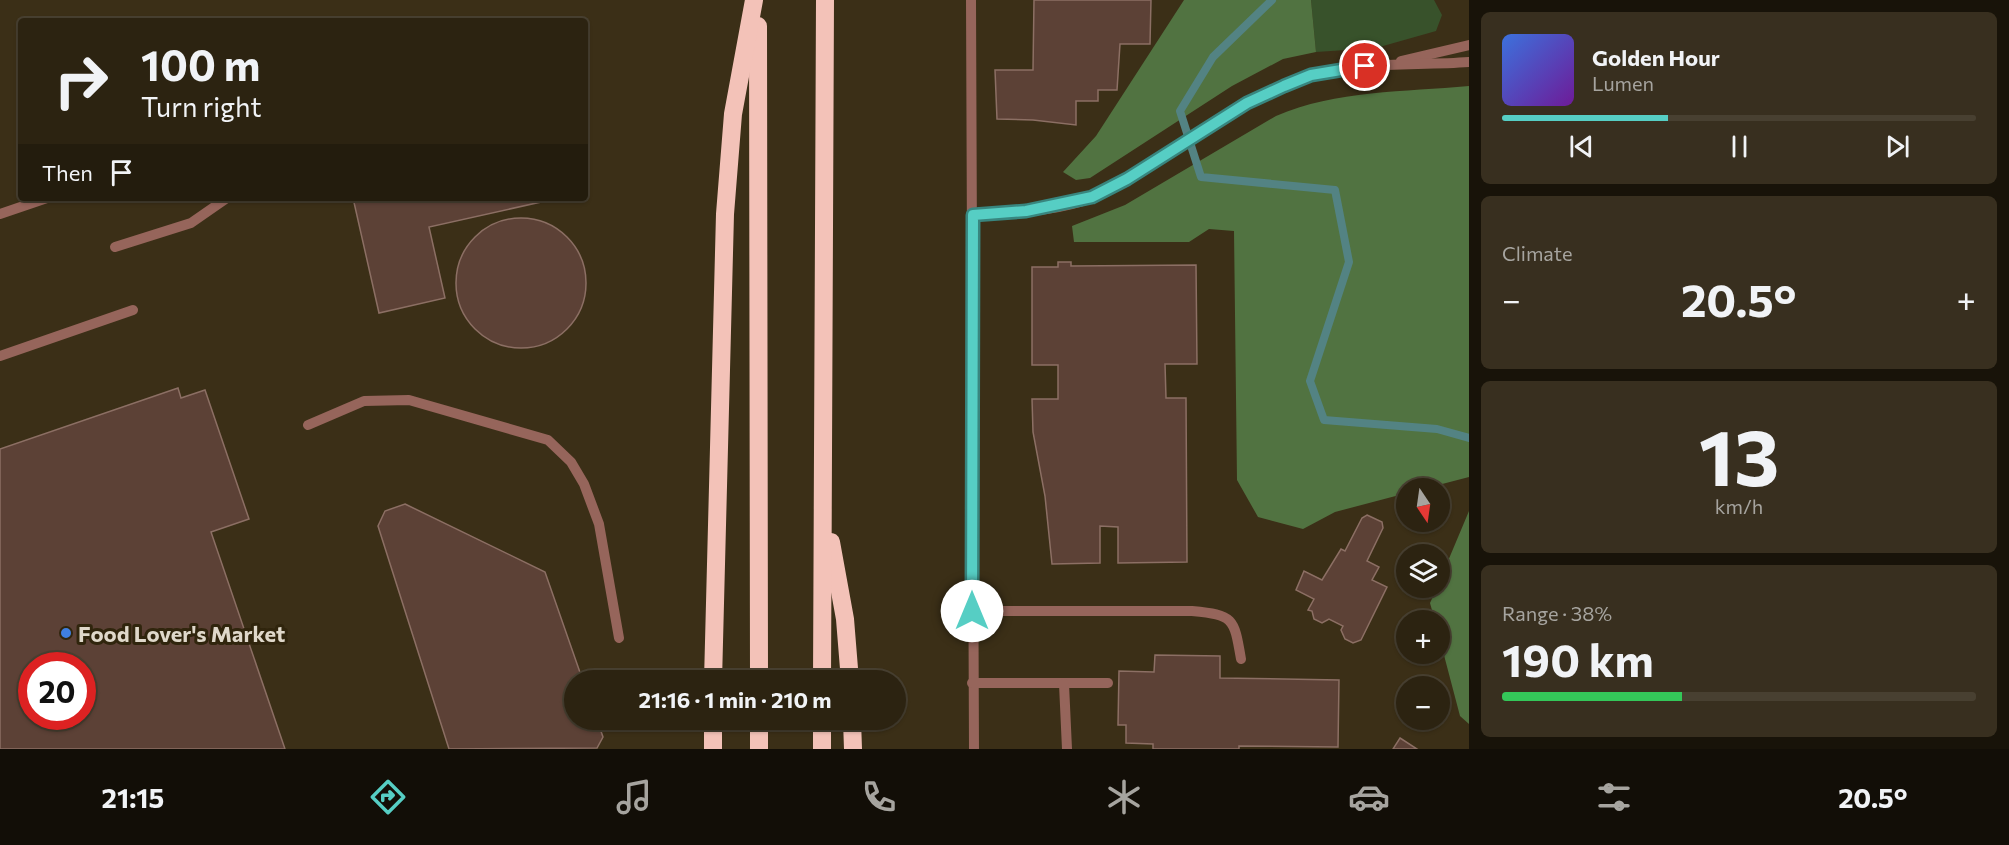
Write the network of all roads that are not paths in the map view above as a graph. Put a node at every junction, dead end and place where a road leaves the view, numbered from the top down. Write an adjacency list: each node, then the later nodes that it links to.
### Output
1 (756, 0): 19 (highway); 20 (highway)
2 (825, 0): 15 (highway)
3 (971, 0): 10 (lane)
4 (1469, 45): 6 (lane)
5 (1469, 62): 6 (lane)
6 (1392, 63): 10 (lane)
7 (38, 201): 9 (lane)
8 (223, 201): 11 (lane)
9 (0, 214)
10 (973, 215): 16 (lane)
11 (115, 247)
12 (133, 310): 13 (lane)
13 (0, 356)
14 (308, 425): 17 (lane)
15 (823, 490): 21 (highway); 22 (highway)
16 (972, 611): 18 (lane); 23 (lane)
17 (619, 638)
18 (1240, 659)
19 (713, 670)
20 (759, 670)
21 (822, 670)
22 (849, 670)
23 (972, 683): 25 (lane); 34 (lane)
24 (1108, 683): 25 (lane)
25 (1065, 684): 35 (lane)
26 (713, 730): 30 (highway)
27 (759, 730): 31 (highway)
28 (822, 730): 32 (highway)
29 (852, 730): 33 (highway)
30 (713, 749)
31 (759, 749)
32 (822, 749)
33 (853, 749)
34 (974, 749)
35 (1066, 749)

